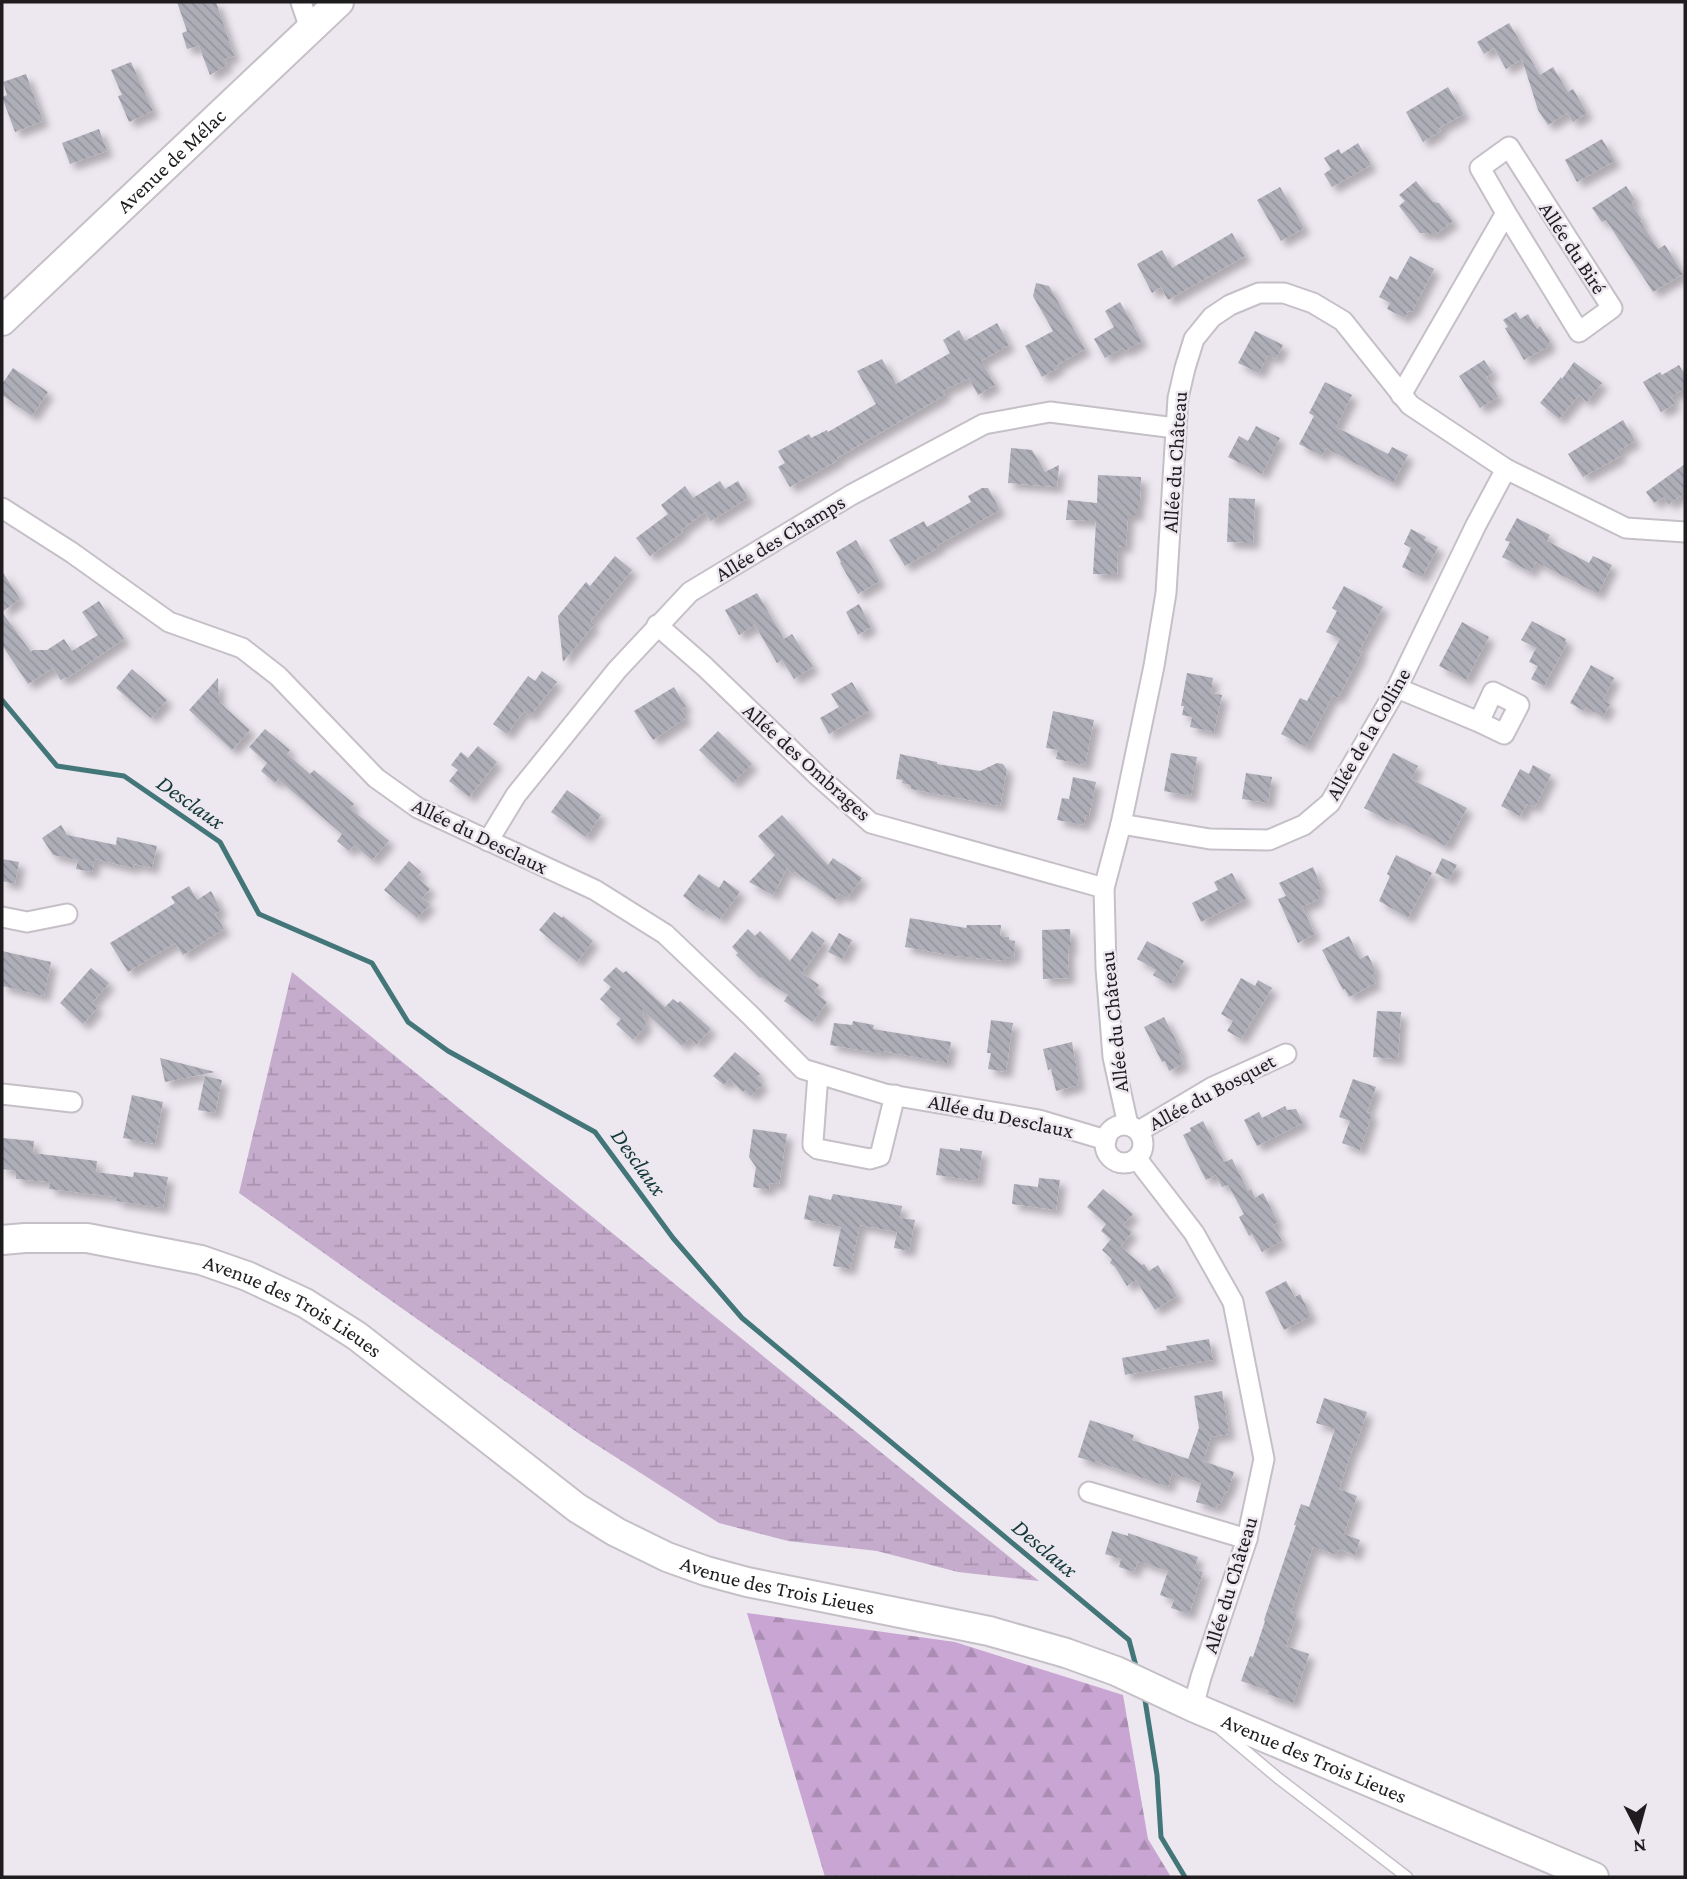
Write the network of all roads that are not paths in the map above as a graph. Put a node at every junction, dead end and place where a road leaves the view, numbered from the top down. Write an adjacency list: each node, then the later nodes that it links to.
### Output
1 (301, 2): 3 (street)
2 (339, 2): 3 (main road, Avenue de Mélac)
3 (310, 29): 5 (main road, Avenue de Mélac)
4 (1506, 214): 4 (street, Allée du Biré); 6 (street, Allée du Biré)
5 (2, 320)
6 (1401, 394): 7 (street, Allée du Château); 8 (street, Allée du Château)
7 (1175, 428): 11 (street, Allée des Champs); 14 (street, Allée du Château)
8 (1506, 469): 10 (street, Allée du Château); 12 (street, Allée de la Colline)
9 (2, 508): 15 (street, Allée du Desclaux)
10 (1685, 532)
11 (657, 625): 15 (street, Allée des Champs); 16 (street, Allée des Ombrages)
12 (1397, 688): 13 (street); 14 (street, Allée de la Colline)
13 (1479, 722)
14 (1121, 824): 16 (street, Allée du Château)
15 (488, 841): 20 (street, Allée du Desclaux)
16 (1104, 888): 24 (street, Allée du Château)
17 (66, 914): 18 (street)
18 (2, 917)
19 (1286, 1054): 24 (street, Allée du Bosquet)
20 (818, 1074): 22 (street, Allée du Desclaux); 22 (street)
21 (2, 1094): 23 (street)
22 (895, 1095): 25 (street, Allée du Desclaux)
23 (72, 1102)
24 (1133, 1128): 25 (street); 26 (street)
25 (1105, 1140): 26 (street)
26 (1137, 1159): 29 (street, Allée du Château)
27 (2, 1240): 30 (main road, Avenue des Trois Lieues)
28 (1089, 1492): 29 (street)
29 (1247, 1539): 30 (street, Allée du Château)
30 (1193, 1707): 31 (lane); 32 (main road, Avenue des Trois Lieues)
31 (1407, 1877)
32 (1594, 1877)

